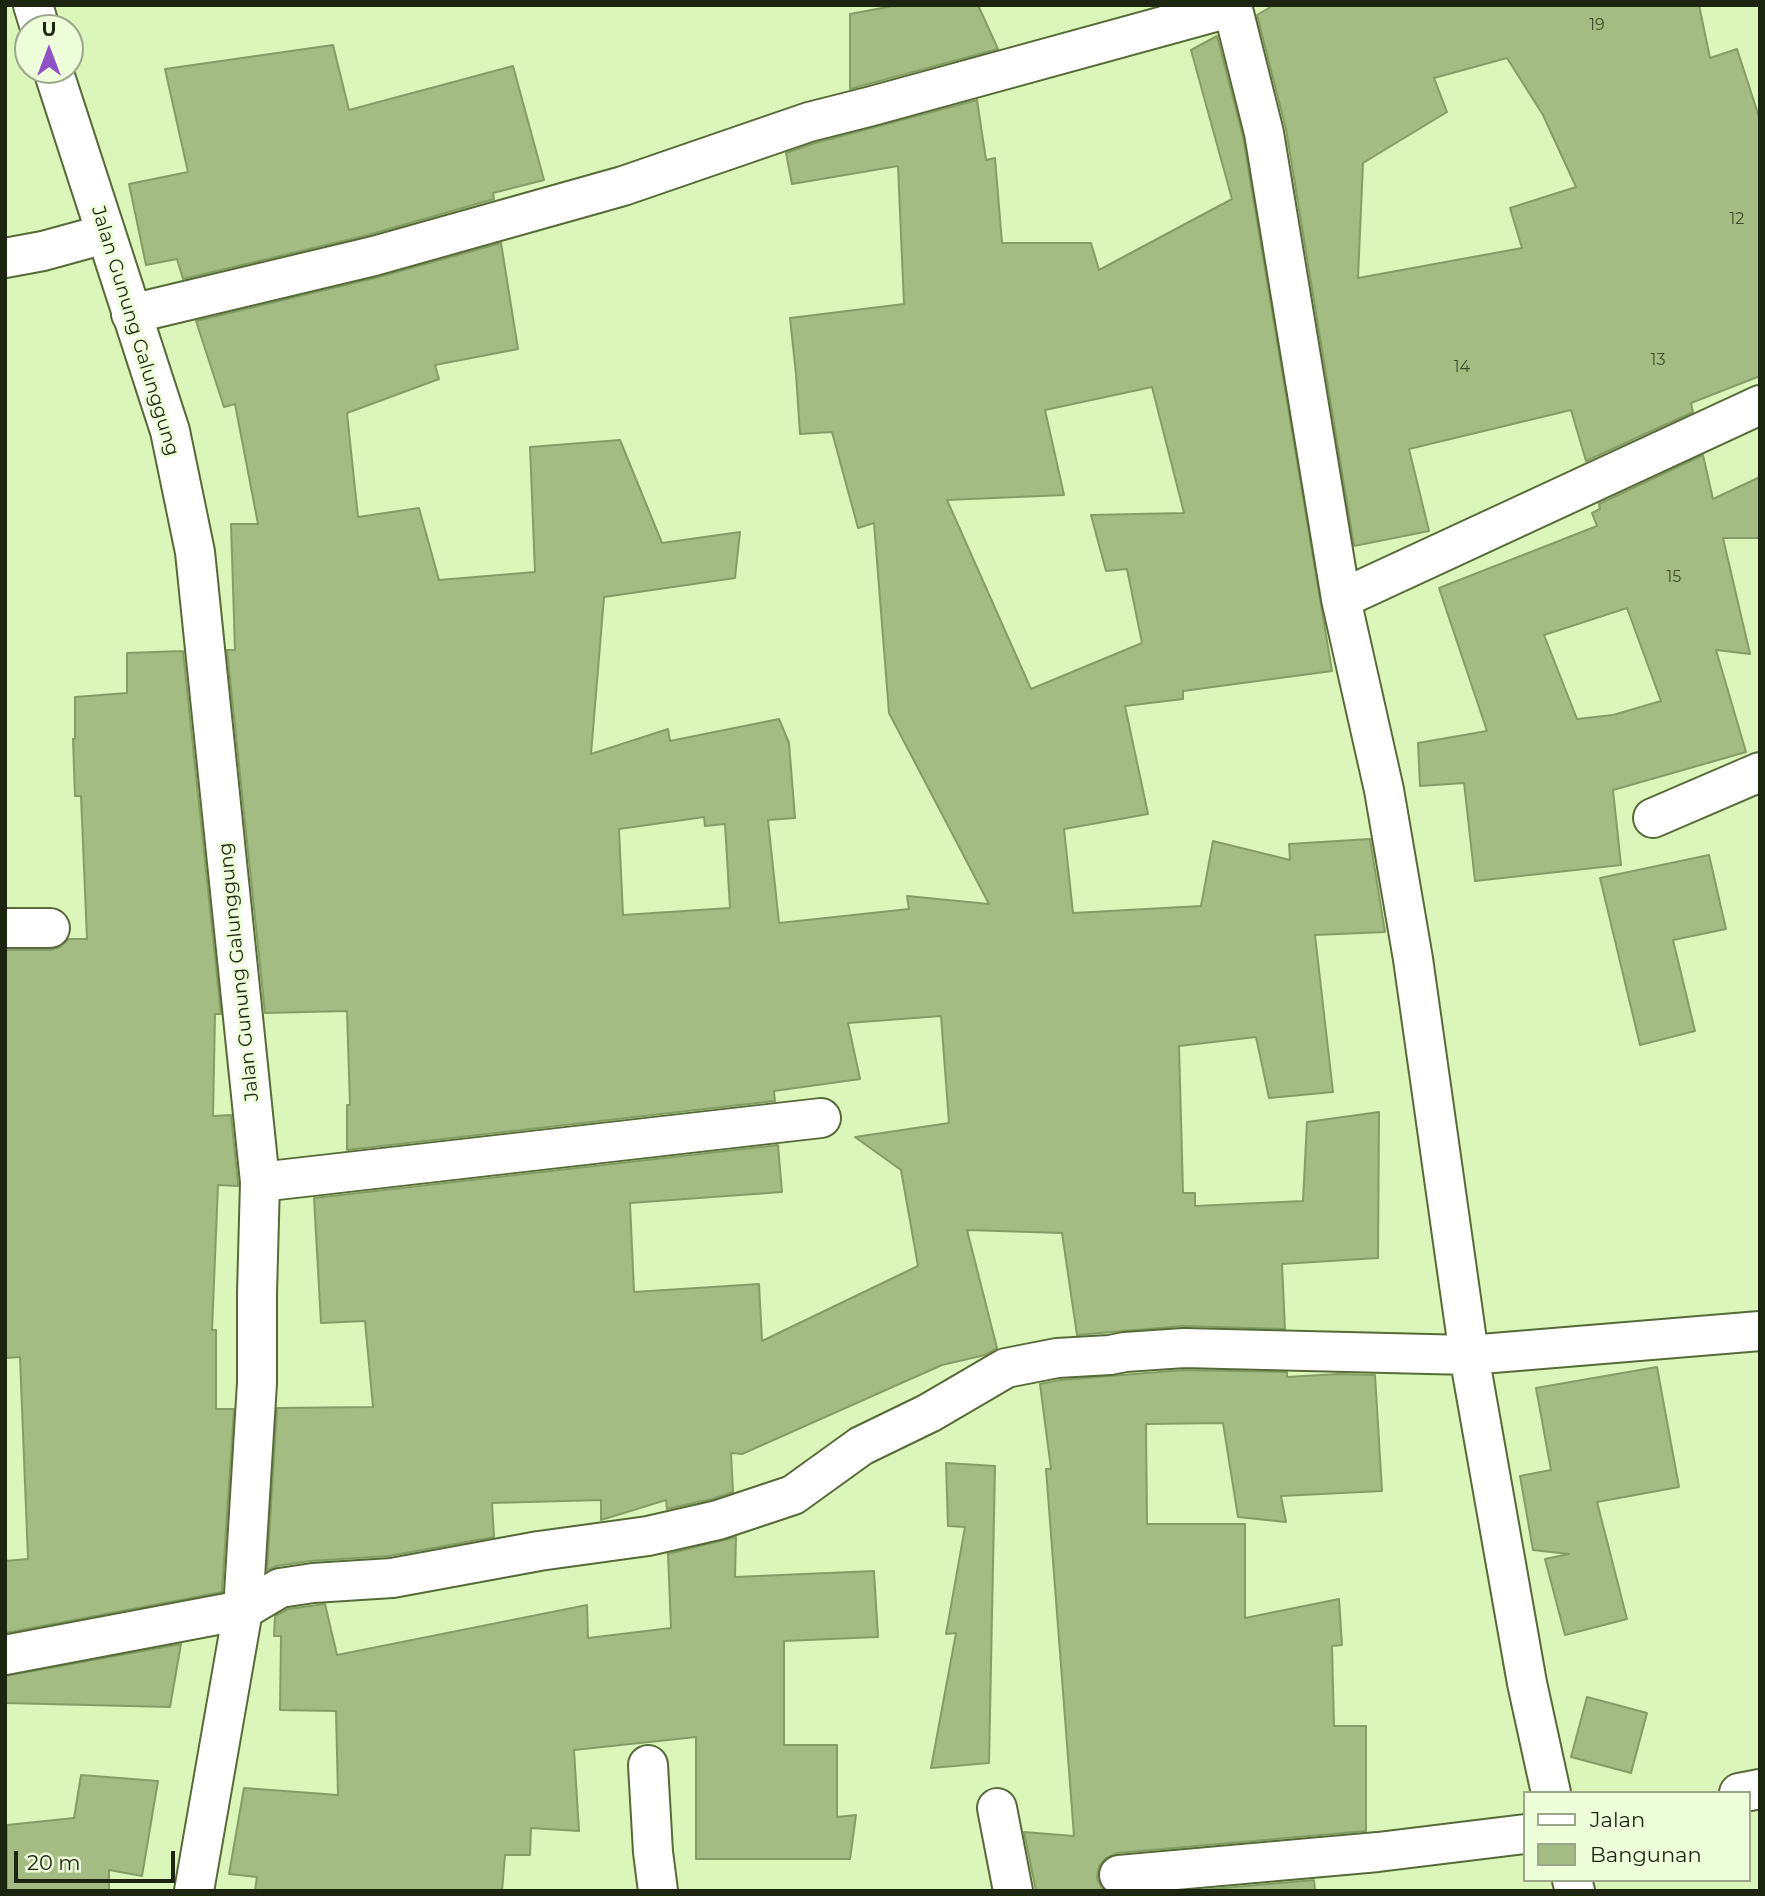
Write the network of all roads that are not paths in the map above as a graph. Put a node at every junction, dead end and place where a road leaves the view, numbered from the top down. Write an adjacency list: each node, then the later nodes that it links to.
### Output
1 (1232, 6): 5 (street); 7 (street)
2 (57, 84): 3 (street, Jalan Gunung Galunggung)
3 (105, 234): 4 (street); 5 (street, Jalan Gunung Galunggung)
4 (5, 258)
5 (131, 314): 13 (street, Jalan Gunung Galunggung)
6 (1760, 405): 7 (street)
7 (1341, 599): 15 (street)
8 (1760, 772): 9 (street)
9 (1653, 818)
10 (5, 928): 11 (street)
11 (50, 928)
12 (821, 1118): 13 (street)
13 (260, 1182): 16 (street, Jalan Gunung Galunggung)
14 (1760, 1331): 15 (street)
15 (1469, 1354): 16 (street); 19 (street)
16 (243, 1610): 17 (street); 23 (street, Jalan Gunung Galunggung)
17 (5, 1655)
18 (648, 1765): 24 (street)
19 (1551, 1791)
20 (998, 1808): 25 (street)
21 (1524, 1834): 22 (street)
22 (1119, 1875)
23 (194, 1891)
24 (658, 1891)
25 (1013, 1891)

